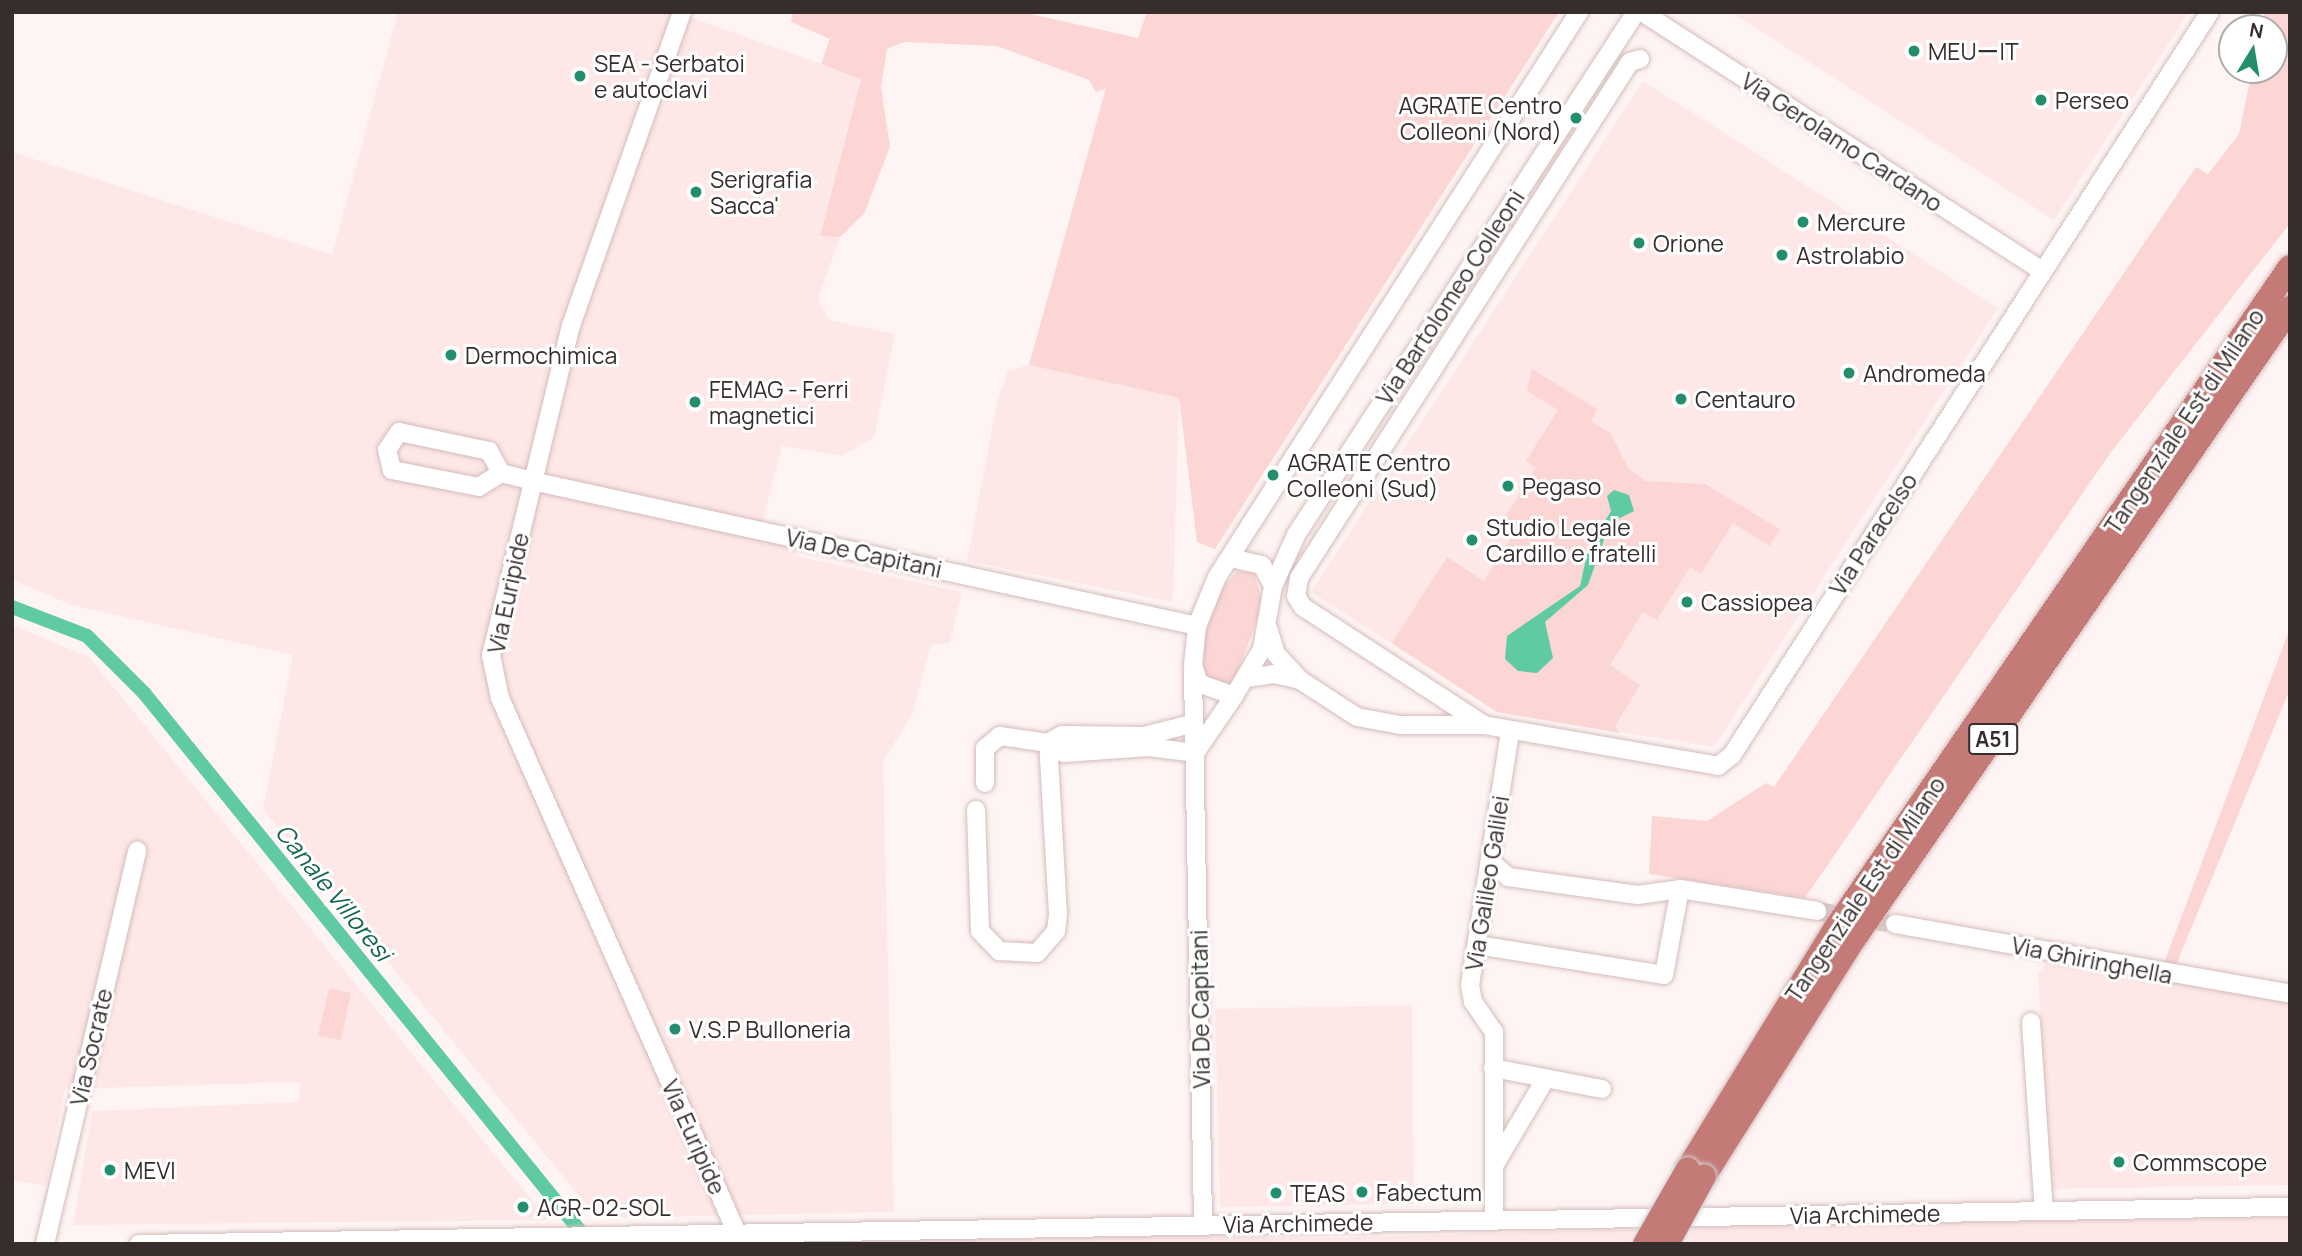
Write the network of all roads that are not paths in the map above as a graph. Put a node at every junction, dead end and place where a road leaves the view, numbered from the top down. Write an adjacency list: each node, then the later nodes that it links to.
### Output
1 (682, 12): 12 (street, Via Euripide)
2 (1579, 12): 13 (street, Via Bartolomeo Colleoni)
3 (1636, 12): 14 (street, Via Bartolomeo Colleoni)
4 (1642, 12): 9 (street, Via Gerolamo Cardano)
5 (2210, 12): 9 (street, Via Paracelso)
6 (1640, 59): 15 (street, Via Bartolomeo Colleoni)
7 (2290, 254): 10 (highway)
8 (2290, 267): 10 (highway, Tangenziale Est di Milano / A51)
9 (2043, 271): 24 (street, Via Paracelso)
10 (2283, 307): 41 (highway, Tangenziale Est di Milano / A51)
11 (501, 473): 11 (street); 12 (street, Via De Capitani)
12 (532, 481): 16 (street, Via De Capitani); 46 (street, Via Euripide)
13 (1231, 558): 14 (street); 16 (street, Via Bartolomeo Colleoni)
14 (1273, 586): 17 (street, Via Bartolomeo Colleoni)
15 (1296, 596): 23 (street, Via Paracelso)
16 (1197, 626): 18 (street, Via Bartolomeo Colleoni)
17 (1268, 628): 19 (street, Via Bartolomeo Colleoni); 20 (street, Via Bartolomeo Colleoni)
18 (1193, 666): 21 (street); 22 (street, Via De Capitani)
19 (1246, 678): 20 (street); 21 (street, Via Bartolomeo Colleoni)
20 (1300, 680): 23 (street)
21 (1234, 696): 26 (street, Via Bartolomeo Colleoni)
22 (1191, 724): 25 (street); 26 (street, Via De Capitani)
23 (1484, 725): 24 (street, Via Paracelso)
24 (1510, 733): 30 (street, Via Galileo Galilei)
25 (1048, 743): 26 (street); 27 (street); 28 (street)
26 (1195, 753): 45 (street, Via De Capitani)
27 (985, 783)
28 (976, 810)
29 (137, 851): 48 (street, Via Socrate)
30 (1491, 862): 31 (street); 34 (street, Via Galileo Galilei)
31 (1680, 889): 32 (street); 34 (street)
32 (1817, 911)
33 (1895, 924): 35 (street, Via Ghiringhella)
34 (1478, 945): 37 (street, Via Galileo Galilei)
35 (2290, 994)
36 (2031, 1022): 43 (street)
37 (1493, 1068): 38 (street); 40 (street, Via Galileo Galilei)
38 (1546, 1078): 39 (street); 40 (street)
39 (1602, 1089)
40 (1493, 1167): 44 (street, Via Galileo Galilei)
41 (1696, 1172): 50 (highway, Tangenziale Est di Milano / A51, bridge); 51 (highway, Tangenziale Est di Milano / A51, bridge)
42 (2290, 1207): 43 (street, Via Archimede)
43 (2044, 1211): 44 (street, Via Archimede)
44 (1494, 1220): 45 (street, Via Archimede)
45 (1203, 1224): 46 (street, Via Archimede)
46 (736, 1231): 47 (street, Via Archimede)
47 (419, 1241): 49 (street, Via Archimede)
48 (46, 1244)
49 (139, 1244)
50 (1645, 1244)
51 (1667, 1244)

